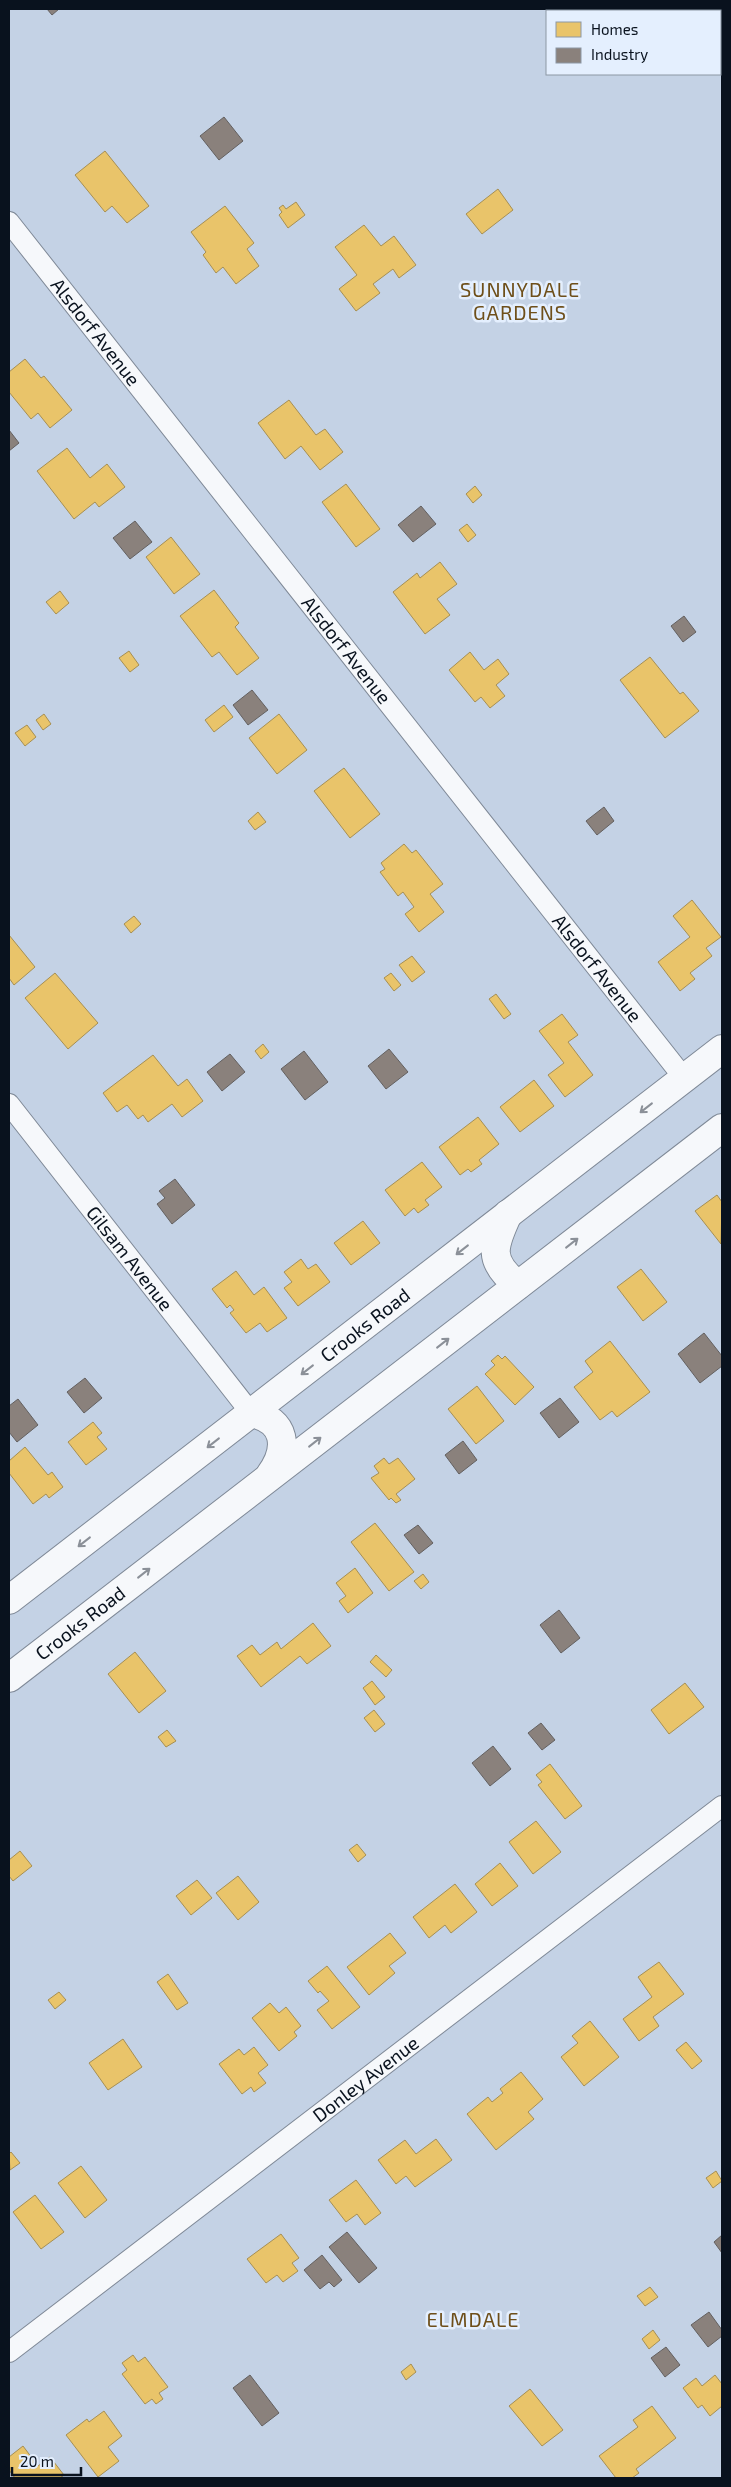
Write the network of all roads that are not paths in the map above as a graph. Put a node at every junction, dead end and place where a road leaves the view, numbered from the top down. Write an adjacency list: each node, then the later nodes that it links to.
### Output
1 (9, 222): 3 (street, Alsdorf Avenue)
2 (722, 1049): 3 (main road, Crooks Road)
3 (684, 1078): 6 (main road, Crooks Road, one-way to 6)
4 (9, 1104): 8 (street, Gilsam Avenue)
5 (722, 1128): 7 (main road, Crooks Road, one-way to 5)
6 (508, 1214): 7 (main road); 8 (main road, Crooks Road, one-way to 8)
7 (518, 1285): 9 (main road, Crooks Road, one-way to 7)
8 (251, 1413): 9 (main road); 10 (main road, Crooks Road, one-way to 10)
9 (267, 1478): 11 (main road, Crooks Road, one-way to 9)
10 (9, 1600)
11 (9, 1678)
12 (722, 1806): 13 (street, Donley Avenue)
13 (9, 2352)

